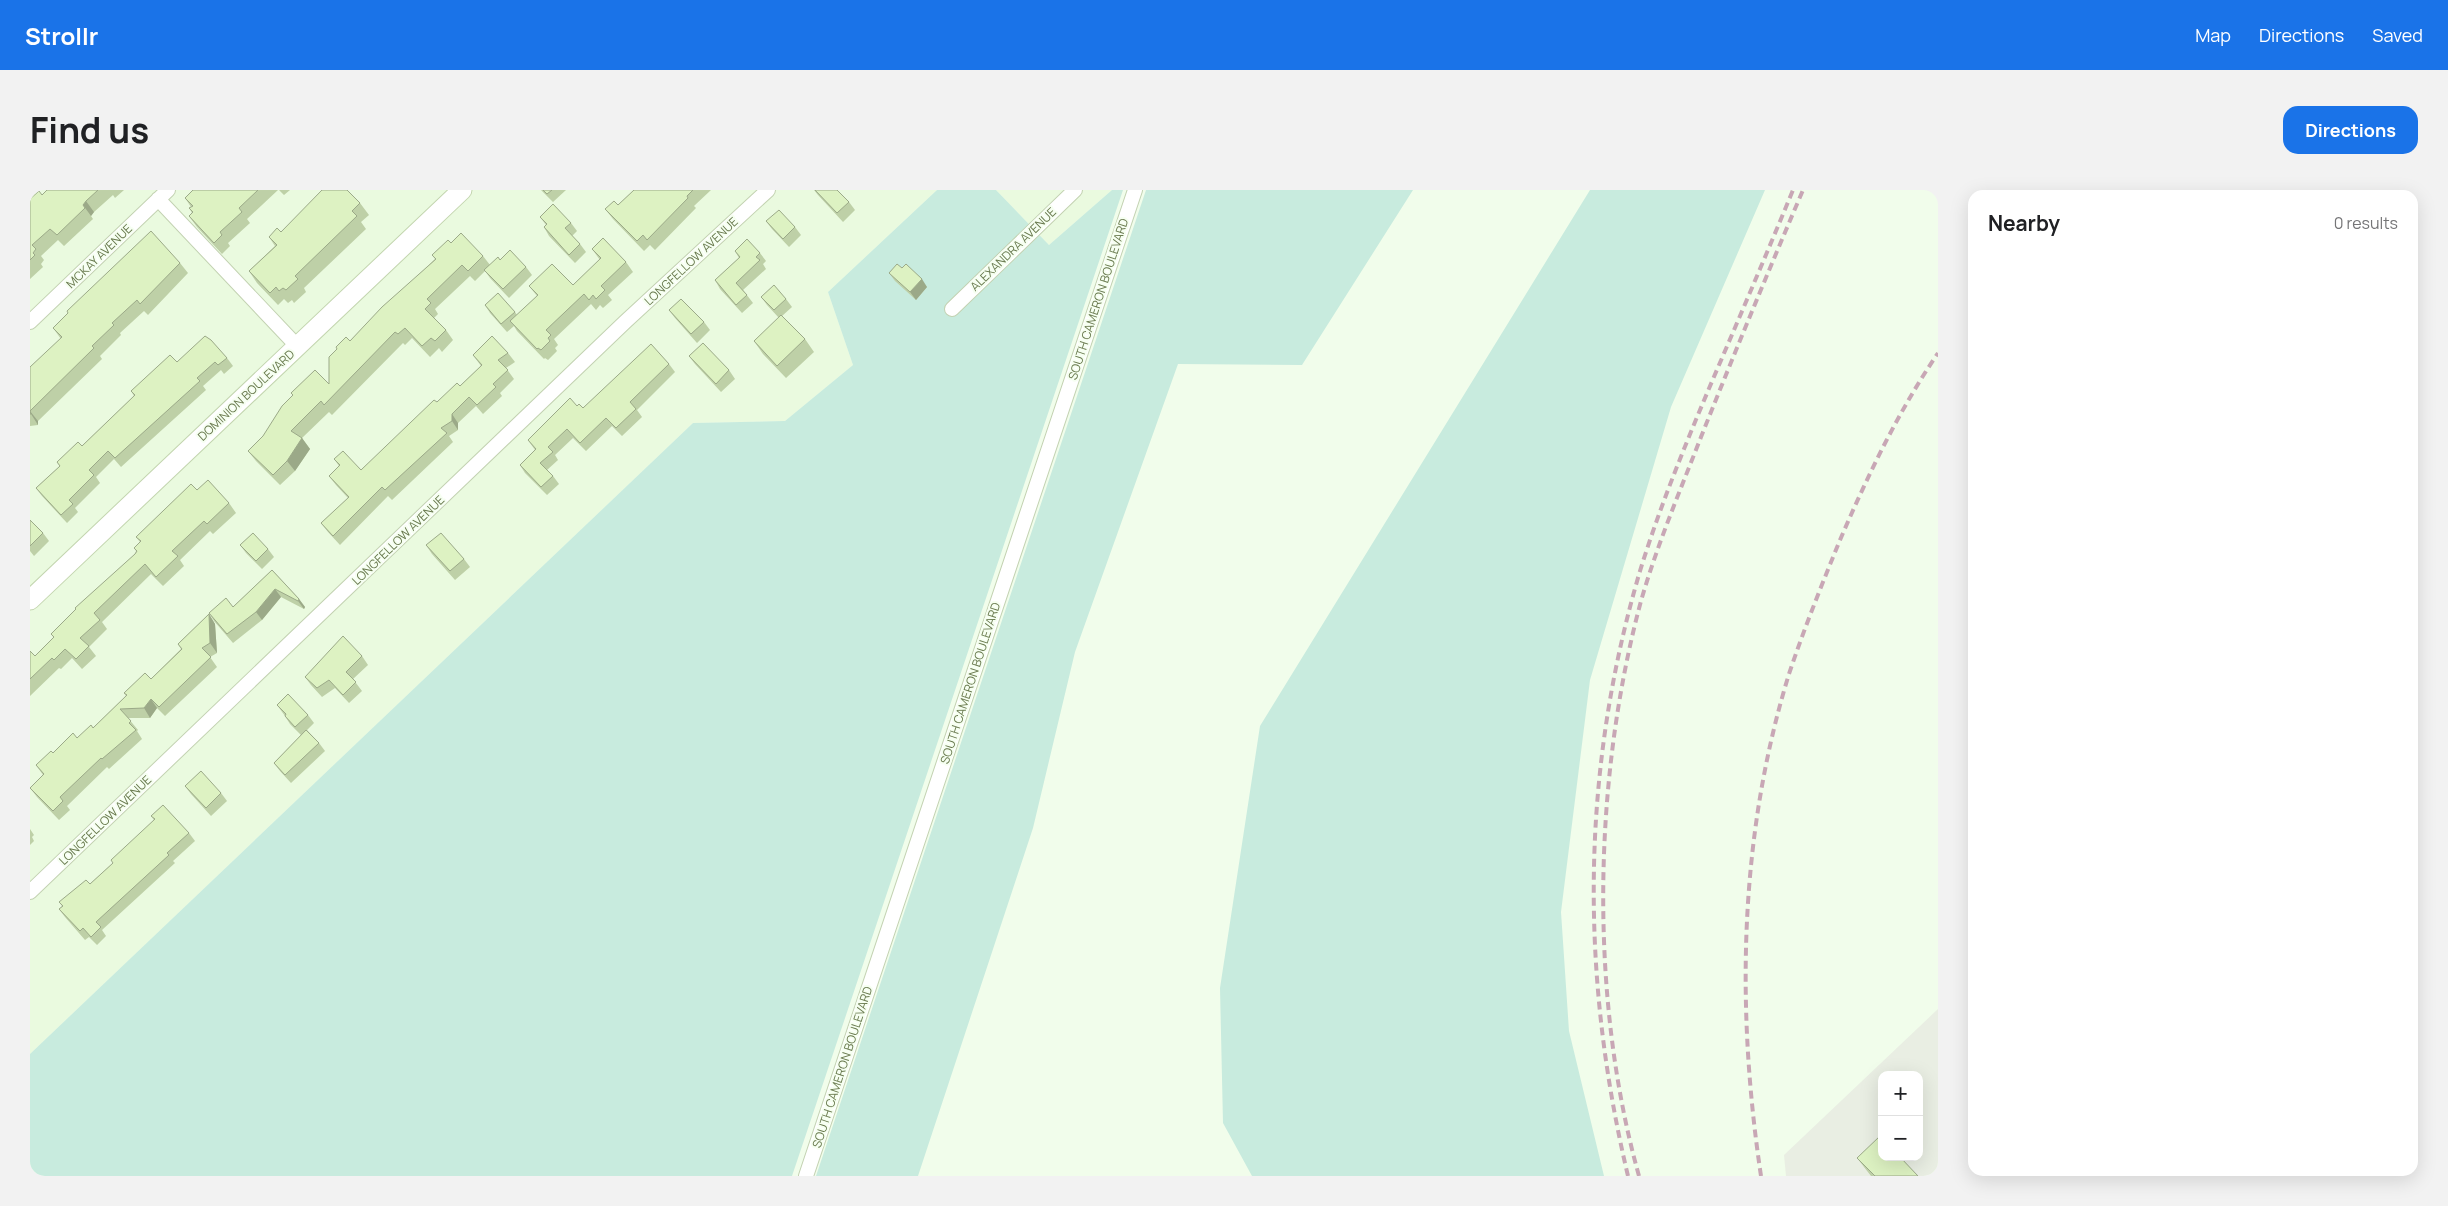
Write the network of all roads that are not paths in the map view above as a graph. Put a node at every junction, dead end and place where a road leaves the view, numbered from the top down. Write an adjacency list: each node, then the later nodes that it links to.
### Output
1 (462, 190): 8 (street, DOMINION BOULEVARD)
2 (768, 190): 10 (street, LONGFELLOW AVENUE)
3 (1075, 190): 6 (street, ALEXANDRA AVENUE)
4 (1134, 190): 11 (street, SOUTH CAMERON BOULEVARD)
5 (163, 195): 7 (street, MCKAY AVENUE); 8 (street)
6 (952, 308)
7 (30, 322)
8 (297, 346): 9 (street, DOMINION BOULEVARD)
9 (30, 600)
10 (30, 892)
11 (806, 1176)

